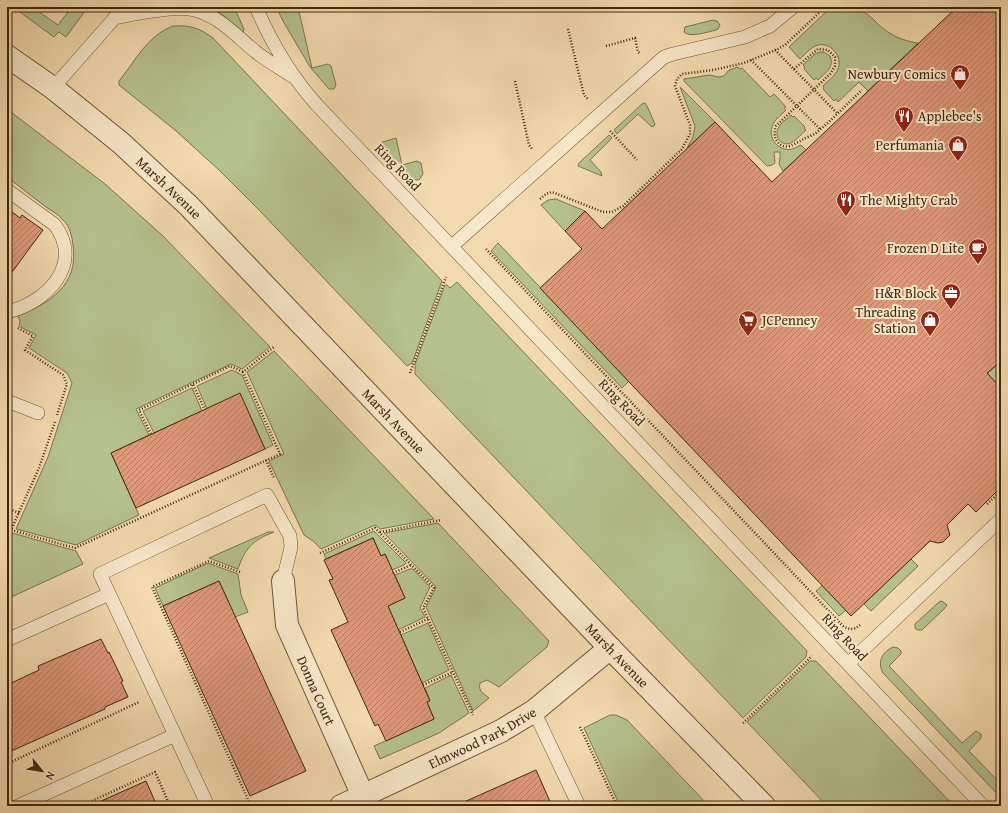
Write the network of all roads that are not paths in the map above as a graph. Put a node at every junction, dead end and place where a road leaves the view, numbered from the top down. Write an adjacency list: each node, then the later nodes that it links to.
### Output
1 (125, 7): 4 (lane)
2 (256, 7): 6 (lane, Ring Road)
3 (793, 7): 9 (lane)
4 (115, 13): 6 (lane); 7 (lane)
5 (7, 56): 7 (street, Marsh Avenue)
6 (296, 79): 9 (lane, Ring Road)
7 (53, 88): 17 (street, Marsh Avenue)
8 (7, 190): 10 (lane)
9 (452, 246): 18 (lane, Ring Road)
10 (7, 312)
11 (7, 401): 12 (lane)
12 (38, 413)
13 (1001, 519): 18 (lane)
14 (284, 581): 15 (lane); 21 (street, Donna Court)
15 (109, 594): 16 (lane); 20 (lane)
16 (7, 640)
17 (610, 648): 19 (street, Elmwood Park Drive); 26 (street, Marsh Avenue)
18 (848, 664): 27 (lane, Ring Road)
19 (534, 711): 21 (street, Elmwood Park Drive); 25 (lane)
20 (175, 735): 22 (lane); 23 (lane)
21 (363, 796): 24 (street, Elmwood Park Drive)
22 (18, 806)
23 (208, 806)
24 (341, 806)
25 (578, 806)
26 (764, 806)
27 (983, 806)

